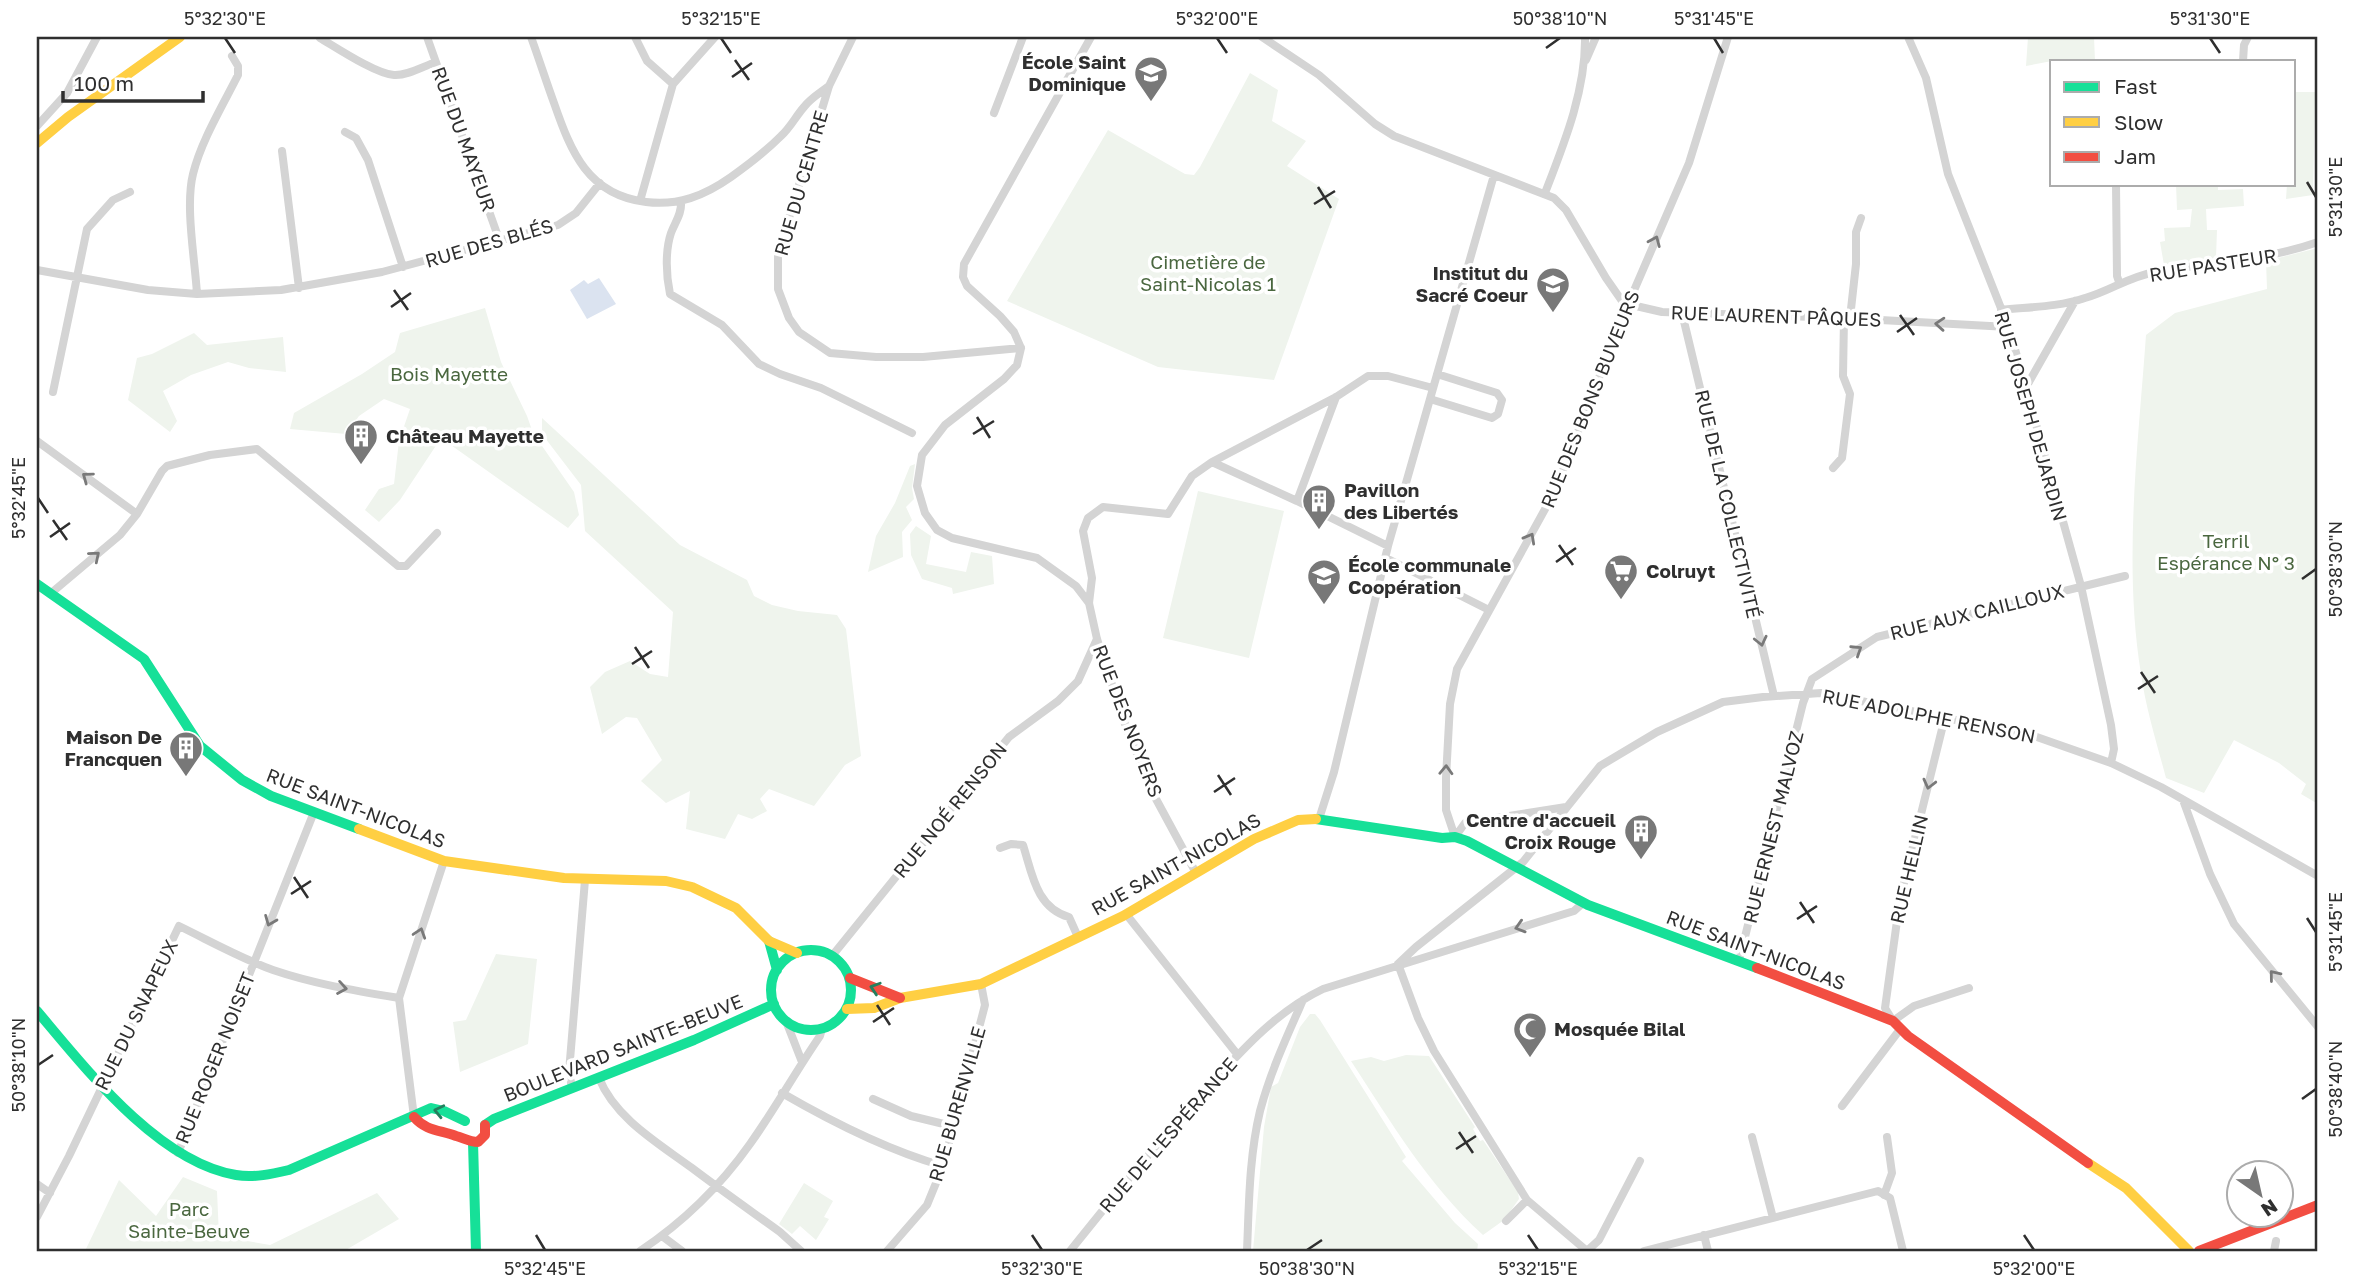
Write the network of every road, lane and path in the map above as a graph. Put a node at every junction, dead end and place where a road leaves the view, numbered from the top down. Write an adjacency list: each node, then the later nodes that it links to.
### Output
1 (97, 37): 24 (street)
2 (180, 37): 26 (street)
3 (427, 37): 19 (street, RUE DU MAYEUR)
4 (531, 37): 29 (street)
5 (635, 37): 21 (street)
6 (715, 37): 21 (street)
7 (853, 37): 22 (street, RUE DU CENTRE)
8 (1024, 37): 23 (street)
9 (1091, 37): 50 (street)
10 (1262, 37): 28 (street)
11 (1585, 37): 20 (street)
12 (1596, 37): 20 (street)
13 (1728, 37): 45 (street, RUE DES BONS BUVEURS, one-way to 13)
14 (1908, 37): 46 (street, RUE JOSEPH DEJARDIN)
15 (2248, 37): 18 (street)
16 (320, 38): 19 (street)
17 (232, 56): 43 (street)
18 (2243, 60)
19 (436, 62): 36 (street, RUE DU MAYEUR)
20 (1583, 66): 32 (street)
21 (673, 84): 33 (street)
22 (828, 86): 34 (street); 50 (street, RUE DU CENTRE)
23 (993, 113)
24 (37, 126)
25 (345, 132): 38 (street, RUE DES BLÉS)
26 (37, 143)
27 (282, 151): 42 (street)
28 (1494, 174): 32 (street); 51 (street)
29 (600, 183): 33 (street); 36 (street, RUE DES BLÉS)
30 (2116, 186): 41 (street)
31 (130, 192): 40 (street)
32 (1545, 193): 45 (street)
33 (640, 201): 34 (street)
34 (681, 202): 57 (street)
35 (1861, 218): 48 (street)
36 (500, 242): 38 (street, RUE DES BLÉS)
37 (2318, 242): 41 (street, RUE PASTEUR)
38 (403, 267): 42 (street, RUE DES BLÉS)
39 (37, 270): 40 (street, RUE DES BLÉS)
40 (76, 277): 43 (street, RUE DES BLÉS); 54 (street)
41 (2119, 282): 44 (street, RUE PASTEUR)
42 (299, 288): 43 (street, RUE DES BLÉS)
43 (197, 294)
44 (2075, 300): 46 (street, RUE PASTEUR); 53 (street)
45 (1628, 304): 47 (street, RUE LAURENT PÂQUES); 71 (street, RUE DES BONS BUVEURS, one-way to 45)
46 (2001, 310): 49 (street, RUE JOSEPH DEJARDIN)
47 (1682, 313): 48 (street, RUE LAURENT PÂQUES); 74 (street, RUE DE LA COLLECTIVITÉ, one-way to 74)
48 (1847, 318): 49 (street, RUE LAURENT PÂQUES, one-way to 48); 60 (street)
49 (2008, 327): 53 (street, RUE JOSEPH DEJARDIN)
50 (1021, 348): 70 (street)
51 (1437, 374): 52 (street); 56 (street)
52 (1433, 388): 55 (street); 56 (street)
53 (2025, 389): 68 (street, RUE JOSEPH DEJARDIN)
54 (54, 392)
55 (1336, 397): 59 (street); 61 (street)
56 (1430, 400): 64 (street)
57 (912, 433)
58 (37, 441): 62 (street, one-way to 58)
59 (1212, 462): 61 (street); 70 (street, RUE DES NOYERS)
60 (1833, 468)
61 (1297, 501): 64 (street)
62 (137, 513): 63 (street); 69 (street, one-way to 62)
63 (437, 533)
64 (1388, 547): 65 (street)
65 (1386, 558): 71 (street); 80 (street)
66 (2125, 576): 68 (street, RUE AUX CAILLOUX)
67 (37, 584): 69 (street, RUE SAINT-NICOLAS)
68 (2081, 586): 73 (street, RUE AUX CAILLOUX, one-way to 68); 76 (street, RUE JOSEPH DEJARDIN)
69 (50, 594): 79 (street, RUE SAINT-NICOLAS)
70 (1089, 603): 72 (street, RUE DES NOYERS)
71 (1489, 610): 81 (street, RUE DES BONS BUVEURS, one-way to 71)
72 (1097, 639): 85 (street, RUE DES NOYERS); 93 (street, RUE NOÉ RENSON)
73 (1807, 694): 74 (street, RUE ADOLPHE RENSON); 75 (street, RUE ADOLPHE RENSON); 94 (street, RUE ERNEST MALVOZ)
74 (1774, 696): 78 (street, RUE ADOLPHE RENSON)
75 (1945, 718): 76 (street, RUE ADOLPHE RENSON); 108 (street, RUE HELLIN, one-way to 108)
76 (2111, 764): 77 (street, RUE ADOLPHE RENSON)
77 (2183, 800): 86 (street, RUE ADOLPHE RENSON); 109 (street, one-way to 77)
78 (1566, 807): 81 (street); 84 (street, RUE ADOLPHE RENSON)
79 (314, 812): 83 (street, RUE SAINT-NICOLAS); 95 (street, RUE ROGER NOISET, one-way to 95)
80 (1319, 819): 81 (street, RUE SAINT-NICOLAS); 85 (street, RUE SAINT-NICOLAS)
81 (1455, 837): 84 (street, RUE SAINT-NICOLAS)
82 (1000, 848): 90 (street)
83 (444, 861): 87 (street, RUE SAINT-NICOLAS); 101 (street, one-way to 83)
84 (1517, 868): 88 (street, RUE SAINT-NICOLAS); 96 (street, RUE DE L'ESPÉRANCE)
85 (1199, 872): 89 (street, RUE SAINT-NICOLAS)
86 (2318, 876)
87 (585, 880): 91 (street, RUE SAINT-NICOLAS); 115 (street)
88 (1583, 903): 94 (street, RUE SAINT-NICOLAS); 96 (street, one-way to 96)
89 (1126, 914): 90 (street, RUE SAINT-NICOLAS); 111 (street)
90 (1078, 937): 99 (street, RUE SAINT-NICOLAS)
91 (769, 941): 92 (street, RUE SAINT-NICOLAS); 97 (street, RUE SAINT-NICOLAS)
92 (797, 953): 93 (street); 97 (street)
93 (832, 956): 98 (street)
94 (1739, 961): 108 (street, RUE SAINT-NICOLAS)
95 (253, 962): 101 (street, RUE DU SNAPEUX, one-way to 101); 114 (street, RUE DU SNAPEUX); 126 (street, RUE ROGER NOISET)
96 (1398, 964): 103 (street, RUE DE L'ESPÉRANCE); 133 (street)
97 (777, 970): 104 (street)
98 (850, 978): 102 (street, one-way to 98); 105 (street)
99 (981, 984): 102 (street, RUE SAINT-NICOLAS); 122 (street, RUE BURENVILLE)
100 (1969, 988): 108 (street)
101 (399, 998): 119 (street)
102 (900, 998): 105 (street, RUE SAINT-NICOLAS)
103 (1303, 1000): 111 (street, RUE DE L'ESPÉRANCE); 147 (street)
104 (774, 1004): 107 (street); 113 (street, BOULEVARD SAINTE-BEUVE)
105 (847, 1009): 110 (street)
106 (37, 1011): 114 (street)
107 (786, 1021): 110 (street); 112 (street)
108 (1897, 1024): 118 (street); 152 (street, RUE SAINT-NICOLAS)
109 (2318, 1027)
110 (821, 1029): 112 (street)
111 (1237, 1054): 146 (street, RUE DE L'ESPÉRANCE)
112 (802, 1062): 116 (street)
113 (599, 1077): 115 (street, BOULEVARD SAINTE-BEUVE); 130 (street)
114 (102, 1087): 126 (street); 131 (street, RUE DU SNAPEUX)
115 (572, 1088): 121 (street, BOULEVARD SAINTE-BEUVE)
116 (782, 1093): 128 (street); 130 (street)
117 (873, 1099): 122 (street)
118 (1842, 1106)
119 (414, 1116): 120 (street, one-way to 119); 125 (street); 126 (street)
120 (465, 1121): 121 (street); 125 (street)
121 (485, 1125): 125 (street)
122 (952, 1126): 128 (street, RUE BURENVILLE)
123 (1887, 1137): 132 (street)
124 (1752, 1138): 136 (street)
125 (468, 1140): 141 (street)
126 (178, 1153)
127 (1640, 1161): 148 (street)
128 (943, 1166): 145 (street, RUE BURENVILLE)
129 (37, 1184): 131 (street)
130 (716, 1186): 139 (street); 144 (street)
131 (50, 1192): 135 (street, RUE DU SNAPEUX)
132 (1884, 1195): 136 (street); 151 (street)
133 (1527, 1200): 137 (street); 148 (street)
134 (2318, 1205): 153 (street)
135 (37, 1217)
136 (1773, 1218): 138 (street)
137 (1506, 1222)
138 (1704, 1235): 149 (street); 150 (street)
139 (662, 1236): 142 (street); 143 (street)
140 (2276, 1241): 154 (street)
141 (475, 1251)
142 (640, 1251)
143 (681, 1251)
144 (801, 1251)
145 (887, 1251)
146 (1070, 1251)
147 (1247, 1251)
148 (1587, 1251)
149 (1644, 1251)
150 (1708, 1251)
151 (1903, 1251)
152 (2189, 1251)
153 (2199, 1251)
154 (2274, 1251)

